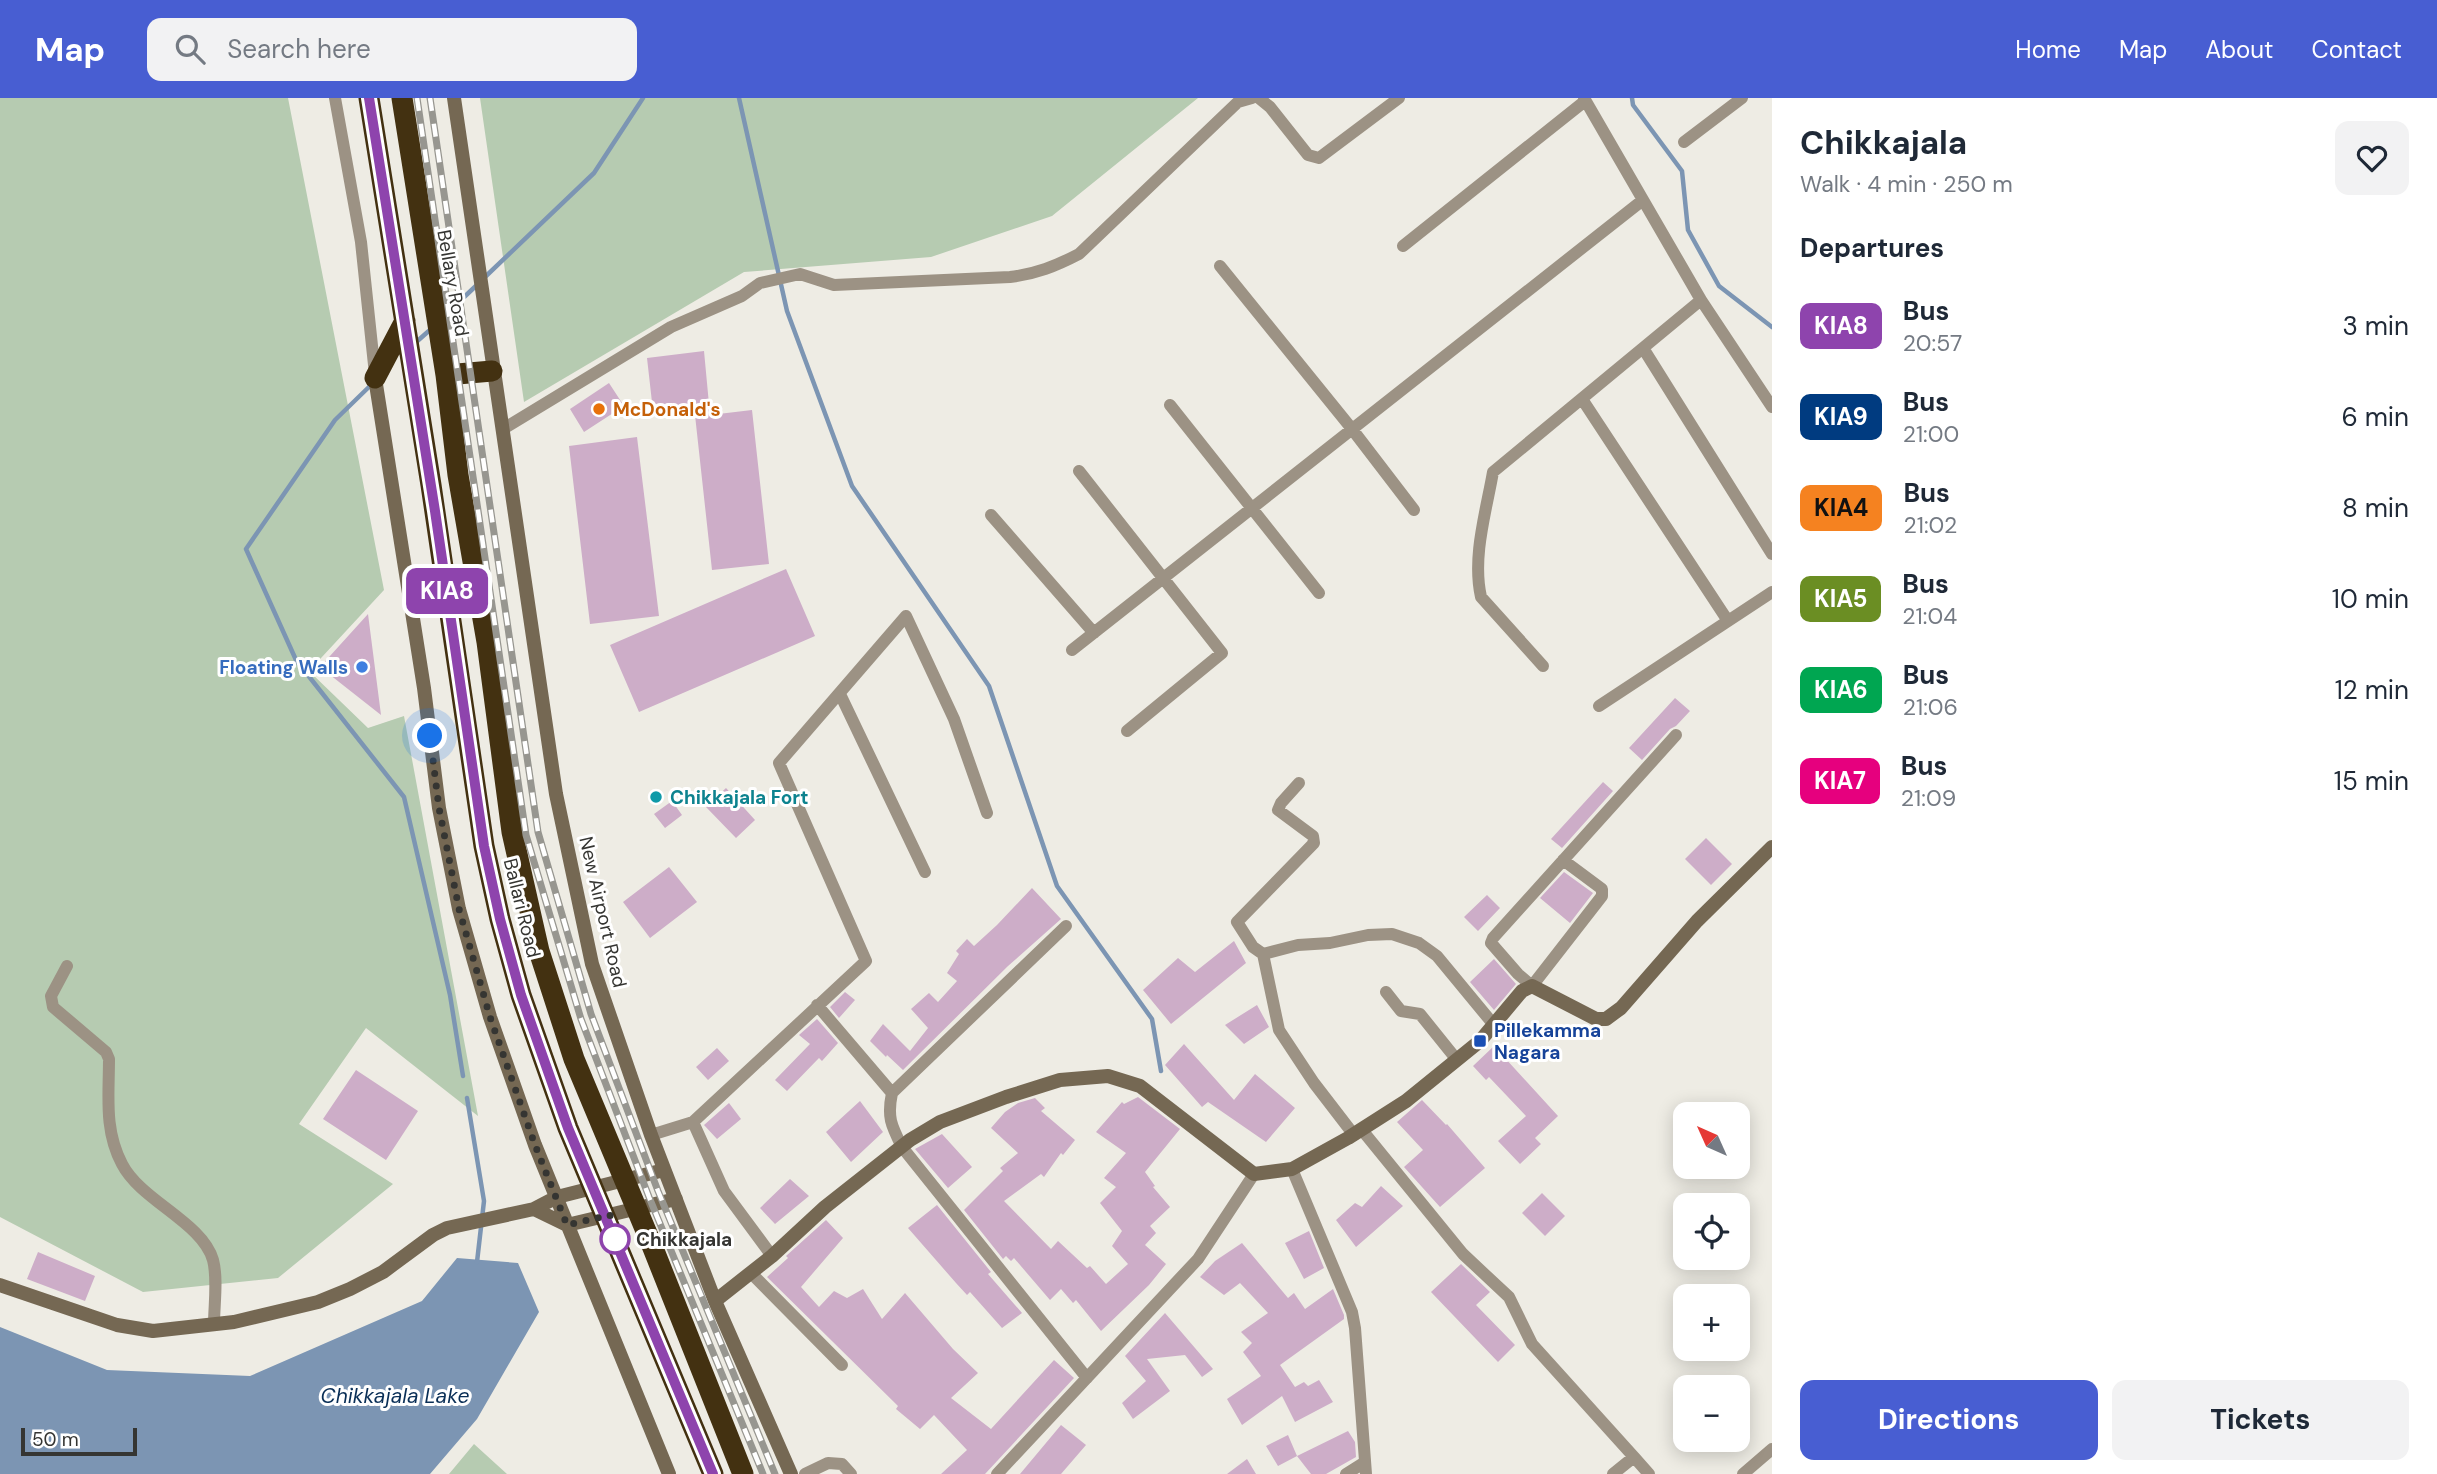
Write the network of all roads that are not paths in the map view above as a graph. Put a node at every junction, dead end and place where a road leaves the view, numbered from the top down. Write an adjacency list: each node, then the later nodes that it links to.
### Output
1 (335, 98): 19 (street)
2 (369, 98): 15 (highway)
3 (402, 98): 18 (highway, Bellary Road)
4 (454, 98): 17 (street, New Airport Road)
5 (1252, 98): 23 (street)
6 (1258, 98): 7 (street)
7 (1399, 98)
8 (1742, 98): 10 (street)
9 (1584, 99): 11 (street); 12 (street)
10 (1684, 142)
11 (1643, 200): 14 (street); 24 (street)
12 (1403, 246)
13 (1220, 266): 24 (street)
14 (1701, 300): 16 (street); 22 (street)
15 (408, 339): 19 (highway); 79 (highway, Ballari Road)
16 (1643, 348): 20 (street); 30 (street)
17 (492, 371): 18 (highway); 23 (street, New Airport Road)
18 (446, 375): 26 (highway, Bellary Road)
19 (376, 382): 63 (street)
20 (1582, 399): 34 (street); 37 (street)
21 (1170, 405): 27 (street)
22 (1772, 407)
23 (503, 429): 58 (street, New Airport Road)
24 (1352, 429): 27 (street); 28 (street)
25 (1079, 471): 31 (street)
26 (458, 475): 80 (highway, Ballari Road)
27 (1252, 508): 31 (street); 33 (street)
28 (1414, 510)
29 (991, 514): 35 (street)
30 (1772, 554)
31 (1164, 578): 35 (street); 40 (street)
32 (1772, 592): 34 (street)
33 (1319, 593)
34 (1728, 621): 39 (street)
35 (1094, 633): 36 (street)
36 (1072, 650)
37 (1543, 666)
38 (839, 694): 43 (street); 46 (street); 52 (street)
39 (1599, 706)
40 (1127, 730)
41 (1676, 735): 45 (street)
42 (1299, 783): 48 (street)
43 (987, 813)
44 (1772, 847): 50 (street)
45 (1563, 860): 50 (street); 50 (street)
46 (925, 872)
47 (1066, 926): 55 (street)
48 (1264, 954): 53 (street); 57 (street)
49 (68, 966): 71 (street)
50 (1532, 986): 53 (street)
51 (1386, 992): 54 (street)
52 (817, 1005): 55 (street); 56 (street)
53 (1494, 1024): 54 (street)
54 (1457, 1060): 57 (street)
55 (892, 1093): 59 (street)
56 (693, 1122): 58 (street); 67 (street)
57 (1358, 1132): 60 (street); 75 (street)
58 (651, 1135): 61 (street, New Airport Road)
59 (902, 1147): 62 (street); 67 (street); 73 (street)
60 (1292, 1168): 62 (street); 76 (street)
61 (664, 1170): 63 (street); 64 (street, New Airport Road)
62 (1254, 1174): 73 (street)
63 (557, 1197): 65 (street); 66 (street)
64 (676, 1199): 66 (street); 70 (street, New Airport Road)
65 (534, 1209): 66 (street); 71 (street)
66 (567, 1225): 78 (street)
67 (772, 1256): 68 (street)
68 (751, 1273): 70 (street); 72 (street)
69 (0, 1285): 71 (street)
70 (715, 1301): 81 (street, New Airport Road)
71 (214, 1325)
72 (842, 1365)
73 (1087, 1378): 84 (street)
74 (1772, 1449): 77 (street)
75 (1634, 1457): 86 (street); 87 (street)
76 (1365, 1468): 85 (street)
77 (1746, 1473)
78 (670, 1474)
79 (713, 1474)
80 (743, 1474)
81 (791, 1474)
82 (805, 1474): 83 (street)
83 (852, 1474)
84 (997, 1474)
85 (1346, 1474)
86 (1613, 1474)
87 (1649, 1474)

